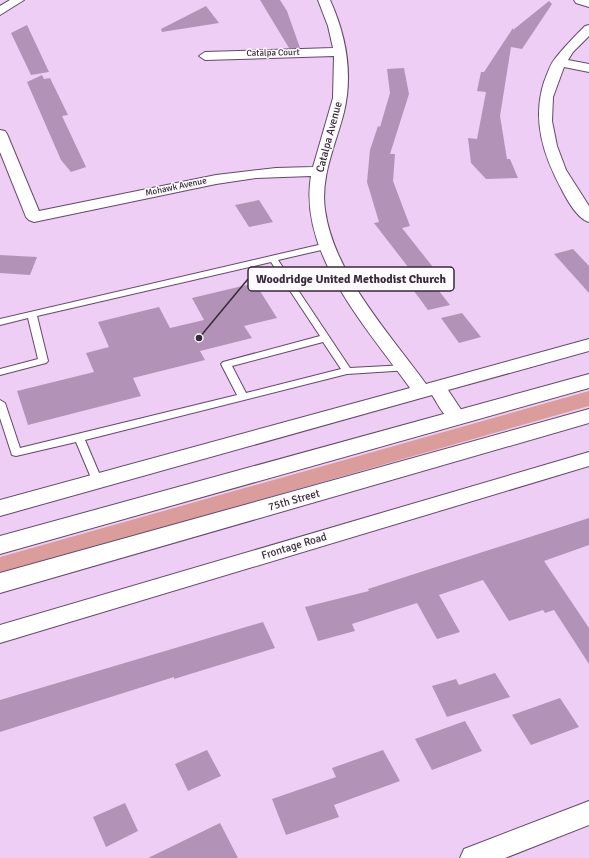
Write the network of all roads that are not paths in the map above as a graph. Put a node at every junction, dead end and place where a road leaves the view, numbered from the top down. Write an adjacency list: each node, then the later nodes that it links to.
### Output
1 (324, 0): 7 (street, Catalpa Avenue)
2 (580, 0): 4 (street)
3 (12, 1): 5 (street)
4 (589, 3)
5 (0, 11)
6 (589, 29): 9 (street)
7 (340, 52): 8 (street, Catalpa Court); 12 (street, Catalpa Avenue)
8 (206, 56)
9 (559, 62): 10 (street); 13 (street)
10 (589, 68)
11 (0, 134): 12 (street, Mohawk Avenue)
12 (319, 172): 14 (street, Catalpa Avenue)
13 (589, 217)
14 (327, 246): 15 (lane); 20 (street, Catalpa Avenue)
15 (273, 259): 16 (lane); 18 (lane)
16 (32, 314): 17 (lane); 22 (lane)
17 (0, 322)
18 (325, 338): 21 (lane); 25 (lane)
19 (589, 345): 24 (street)
20 (406, 368): 21 (lane); 24 (street, Catalpa Avenue)
21 (347, 371): 25 (lane)
22 (0, 372)
23 (589, 381): 28 (main road)
24 (429, 389): 28 (street, Catalpa Avenue); 31 (street)
25 (243, 397): 29 (lane)
26 (0, 403): 29 (lane)
27 (589, 416): 34 (main road, 75th Street)
28 (457, 417): 33 (main road)
29 (80, 438): 31 (lane)
30 (589, 459): 35 (street, Frontage Road)
31 (97, 480): 32 (street)
32 (0, 508)
33 (0, 545)
34 (0, 583)
35 (0, 634)
36 (589, 813): 37 (street)
37 (473, 858)

